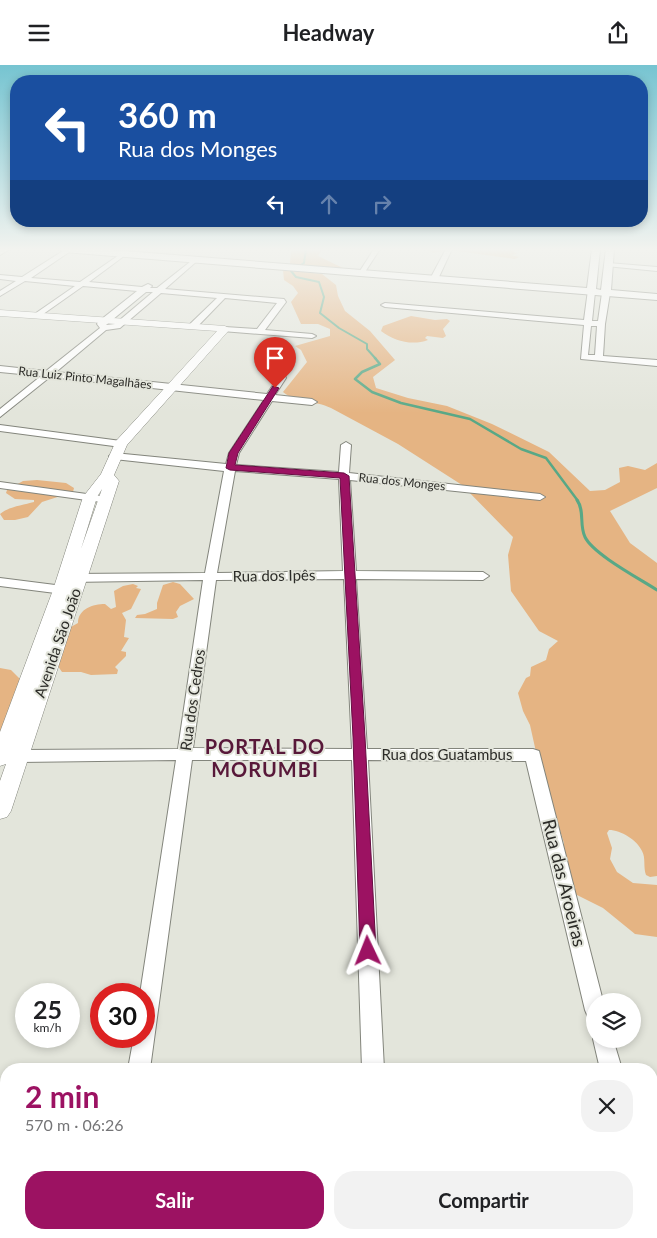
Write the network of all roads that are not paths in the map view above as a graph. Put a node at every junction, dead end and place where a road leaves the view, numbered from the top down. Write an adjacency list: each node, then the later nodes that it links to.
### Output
1 (55, 304): 10 (street)
2 (127, 304): 13 (street)
3 (142, 304): 11 (street)
4 (214, 304): 15 (street)
5 (281, 304): 17 (street)
6 (590, 304): 12 (street)
7 (604, 304): 14 (street)
8 (385, 305): 12 (street)
9 (2, 315): 10 (street); 13 (street)
10 (39, 315): 13 (street)
11 (119, 323): 13 (street); 15 (street); 16 (street)
12 (588, 323): 14 (street); 19 (street)
13 (104, 324): 22 (street)
14 (601, 324): 19 (street)
15 (193, 326): 16 (street)
16 (222, 332): 17 (street); 24 (street, Avenida São João)
17 (260, 332): 18 (street)
18 (312, 336)
19 (599, 359): 20 (street)
20 (657, 363)
21 (0, 369): 22 (street, Rua Luiz Pinto Magalhães)
22 (48, 374): 24 (street, Rua Luiz Pinto Magalhães); 27 (street)
23 (282, 378): 25 (street, Rua dos Cedros)
24 (170, 388): 25 (street); 29 (street, Avenida São João)
25 (269, 398): 26 (street); 32 (street, Rua dos Cedros)
26 (312, 402)
27 (0, 414)
28 (0, 428): 29 (street)
29 (121, 444): 31 (street, Avenida São João)
30 (346, 445): 33 (street)
31 (114, 456): 32 (street, Rua dos Monges); 36 (street, Avenida São João)
32 (230, 468): 33 (street, Rua dos Monges); 39 (street, Rua dos Cedros)
33 (344, 476): 35 (street, Rua dos Monges); 37 (street)
34 (0, 485): 36 (street)
35 (540, 497)
36 (97, 499): 41 (street, Avenida São João)
37 (350, 575): 38 (street, Rua dos Ipês); 39 (street, Rua dos Ipês); 43 (street)
38 (483, 576)
39 (210, 577): 41 (street, Rua dos Ipês); 42 (street, Rua dos Cedros)
40 (0, 581): 41 (street, Rua dos Ipês)
41 (70, 584): 45 (street, Avenida São João); 46 (street, Avenida São João)
42 (185, 754): 43 (street, Rua dos Guatambus); 46 (street, Rua dos Guatambus); 48 (street, Rua dos Cedros)
43 (360, 755): 44 (street, Rua dos Guatambus); 53 (street)
44 (533, 755): 49 (street, Rua das Aroeiras)
45 (1, 756): 46 (street, Rua dos Guatambus)
46 (20, 756): 47 (street, Avenida São João)
47 (0, 811)
48 (152, 983)
49 (591, 993)
50 (142, 1048): 52 (street, Rua dos Cedros)
51 (605, 1048): 54 (street)
52 (140, 1063)
53 (373, 1063)
54 (609, 1063)

